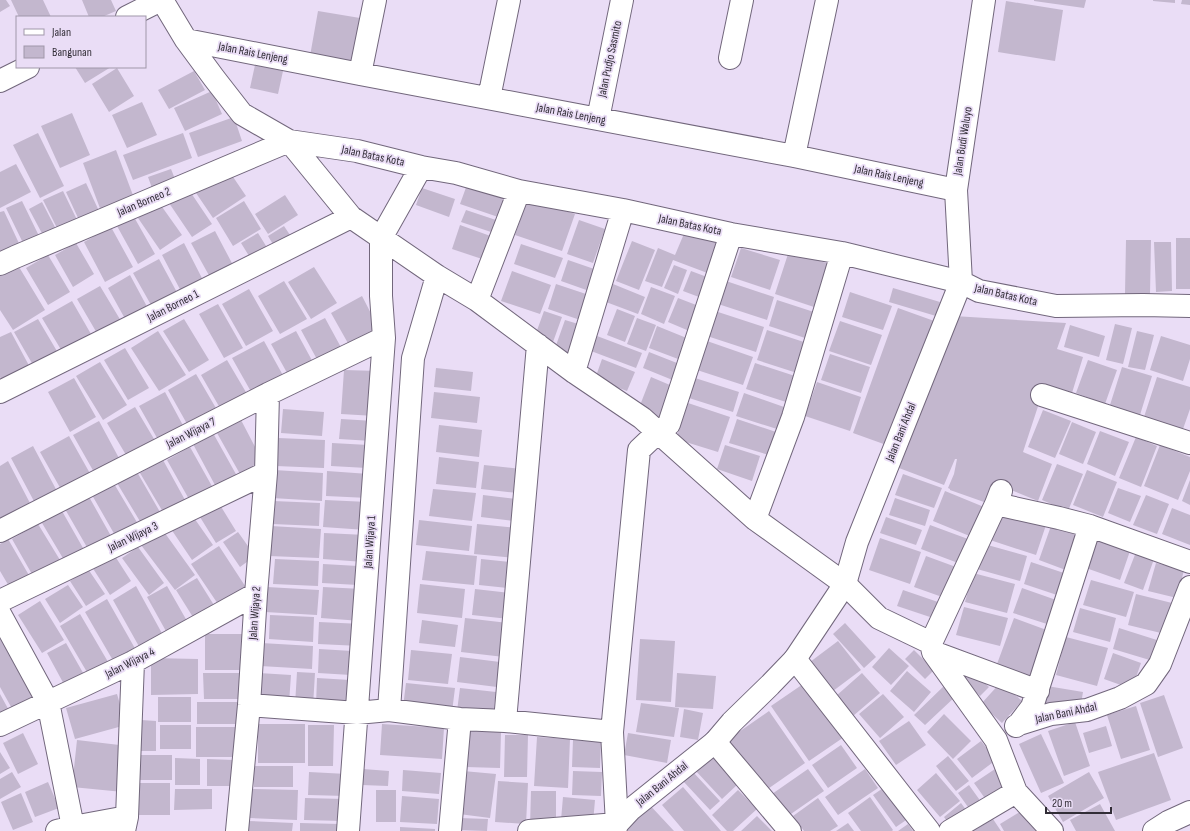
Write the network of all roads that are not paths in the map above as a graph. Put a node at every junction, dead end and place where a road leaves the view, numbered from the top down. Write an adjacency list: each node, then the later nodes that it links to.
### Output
1 (161, 0): 8 (street); 9 (street, Jalan Batas Kota)
2 (376, 0): 12 (street)
3 (509, 0): 14 (street)
4 (622, 0): 15 (street, Jalan Pudjo Sasmito)
5 (742, 0): 10 (street)
6 (827, 0): 17 (street)
7 (984, 0): 19 (street, Jalan Budi Waluyo)
8 (129, 16)
9 (186, 40): 12 (street, Jalan Rais Lenjeng); 16 (street, Jalan Batas Kota)
10 (730, 58)
11 (26, 68): 13 (street)
12 (360, 74): 14 (street, Jalan Rais Lenjeng)
13 (0, 81)
14 (489, 98): 15 (street, Jalan Rais Lenjeng)
15 (598, 119): 17 (street, Jalan Rais Lenjeng)
16 (289, 141): 18 (street, Jalan Batas Kota); 22 (street); 26 (street, Jalan Borneo 2)
17 (794, 156): 19 (street, Jalan Rais Lenjeng)
18 (421, 166): 20 (street, Jalan Batas Kota); 24 (street)
19 (956, 190): 28 (street, Jalan Budi Waluyo)
20 (519, 191): 21 (street, Jalan Batas Kota); 29 (street)
21 (623, 210): 23 (street, Jalan Batas Kota); 33 (street)
22 (348, 218): 24 (street); 34 (street, Jalan Borneo 1)
23 (731, 234): 25 (street, Jalan Batas Kota); 37 (street)
24 (381, 246): 27 (street); 31 (street, Jalan Wijaya 1)
25 (842, 253): 28 (street, Jalan Batas Kota); 40 (street)
26 (0, 264)
27 (437, 276): 29 (street); 55 (street)
28 (961, 282): 30 (street, Jalan Batas Kota); 44 (street, Jalan Bani Ahdal)
29 (477, 300): 32 (street)
30 (1190, 306)
31 (384, 338): 35 (street, Jalan Wijaya 7); 56 (street, Jalan Wijaya 1)
32 (538, 345): 33 (street); 58 (street)
33 (574, 372): 37 (street)
34 (0, 392)
35 (268, 394): 39 (street, Jalan Wijaya 2); 42 (street, Jalan Wijaya 7)
36 (1042, 396): 38 (street)
37 (658, 432): 40 (street); 61 (street)
38 (1190, 443)
39 (266, 473): 46 (street, Jalan Wijaya 2); 47 (street, Jalan Wijaya 3)
40 (755, 519): 44 (street)
41 (1090, 526): 43 (street); 49 (street); 52 (street, Jalan Bani Ahdal)
42 (0, 531)
43 (1190, 562)
44 (845, 584): 49 (street); 50 (street, Jalan Bani Ahdal)
45 (1190, 587): 59 (street, Jalan Bani Ahdal)
46 (256, 594): 51 (street, Jalan Wijaya 4); 54 (street, Jalan Wijaya 2)
47 (0, 601)
48 (0, 614): 53 (street)
49 (932, 648): 52 (street); 62 (street)
50 (795, 658): 63 (street, Jalan Bani Ahdal); 74 (street)
51 (133, 662): 53 (street, Jalan Wijaya 4); 66 (street)
52 (1038, 690): 59 (street, Jalan Bani Ahdal)
53 (48, 702): 60 (street, Jalan Wijaya 4); 68 (street)
54 (249, 705): 56 (street); 69 (street, Jalan Wijaya 2)
55 (389, 710): 56 (street); 57 (street)
56 (357, 713): 70 (street, Jalan Wijaya 1)
57 (460, 719): 58 (street); 71 (street)
58 (505, 722): 61 (street)
59 (1019, 724): 62 (street, Jalan Bani Ahdal)
60 (0, 725)
61 (612, 732): 67 (street)
62 (996, 740): 64 (street)
63 (715, 742): 67 (street, Jalan Bani Ahdal); 73 (street)
64 (1016, 792): 75 (street); 76 (street)
65 (1190, 812): 77 (street)
66 (125, 824): 68 (street)
67 (616, 828): 72 (street)
68 (65, 829)
69 (236, 831)
70 (348, 831)
71 (450, 831)
72 (529, 831)
73 (790, 831)
74 (929, 831)
75 (950, 831)
76 (1052, 831)
77 (1154, 831)

